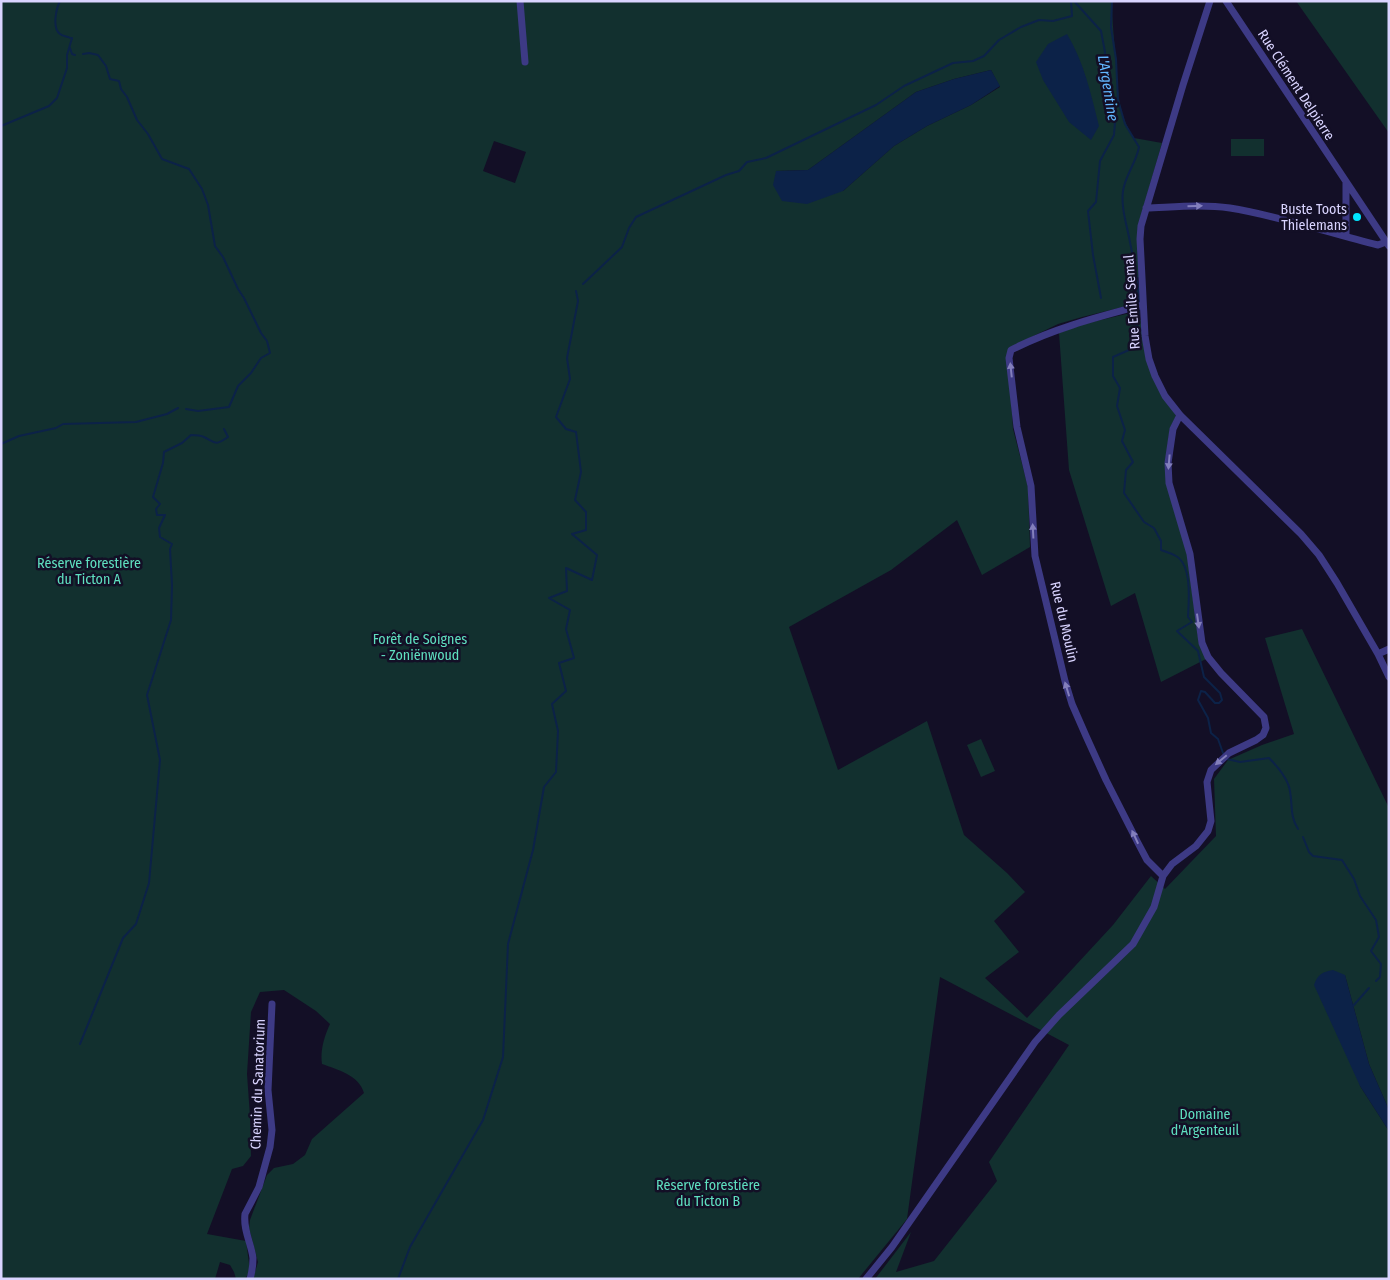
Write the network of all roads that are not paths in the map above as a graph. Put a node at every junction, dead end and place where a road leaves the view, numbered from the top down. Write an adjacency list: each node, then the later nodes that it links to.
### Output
1 (520, 1): 4 (street)
2 (1210, 1): 6 (street, Rue Emile Semal)
3 (1226, 1): 5 (street, Rue Clément Delpierre)
4 (525, 62)
5 (1346, 183): 7 (street); 8 (street, Rue Clément Delpierre)
6 (1146, 208): 7 (street, one-way to 7); 9 (street, Rue Emile Semal)
7 (1346, 236): 8 (street)
8 (1387, 244)
9 (1144, 305): 10 (street, Rue Emile Semal); 14 (street, Rue du Moulin, one-way to 9)
10 (1180, 415): 12 (street, Rue Emile Semal); 14 (street, one-way to 14)
11 (1389, 649): 12 (street)
12 (1378, 654): 13 (street, Rue Emile Semal)
13 (1389, 677)
14 (1164, 876): 17 (street)
15 (272, 1004): 16 (street, Chemin du Sanatorium)
16 (250, 1279)
17 (866, 1279)

